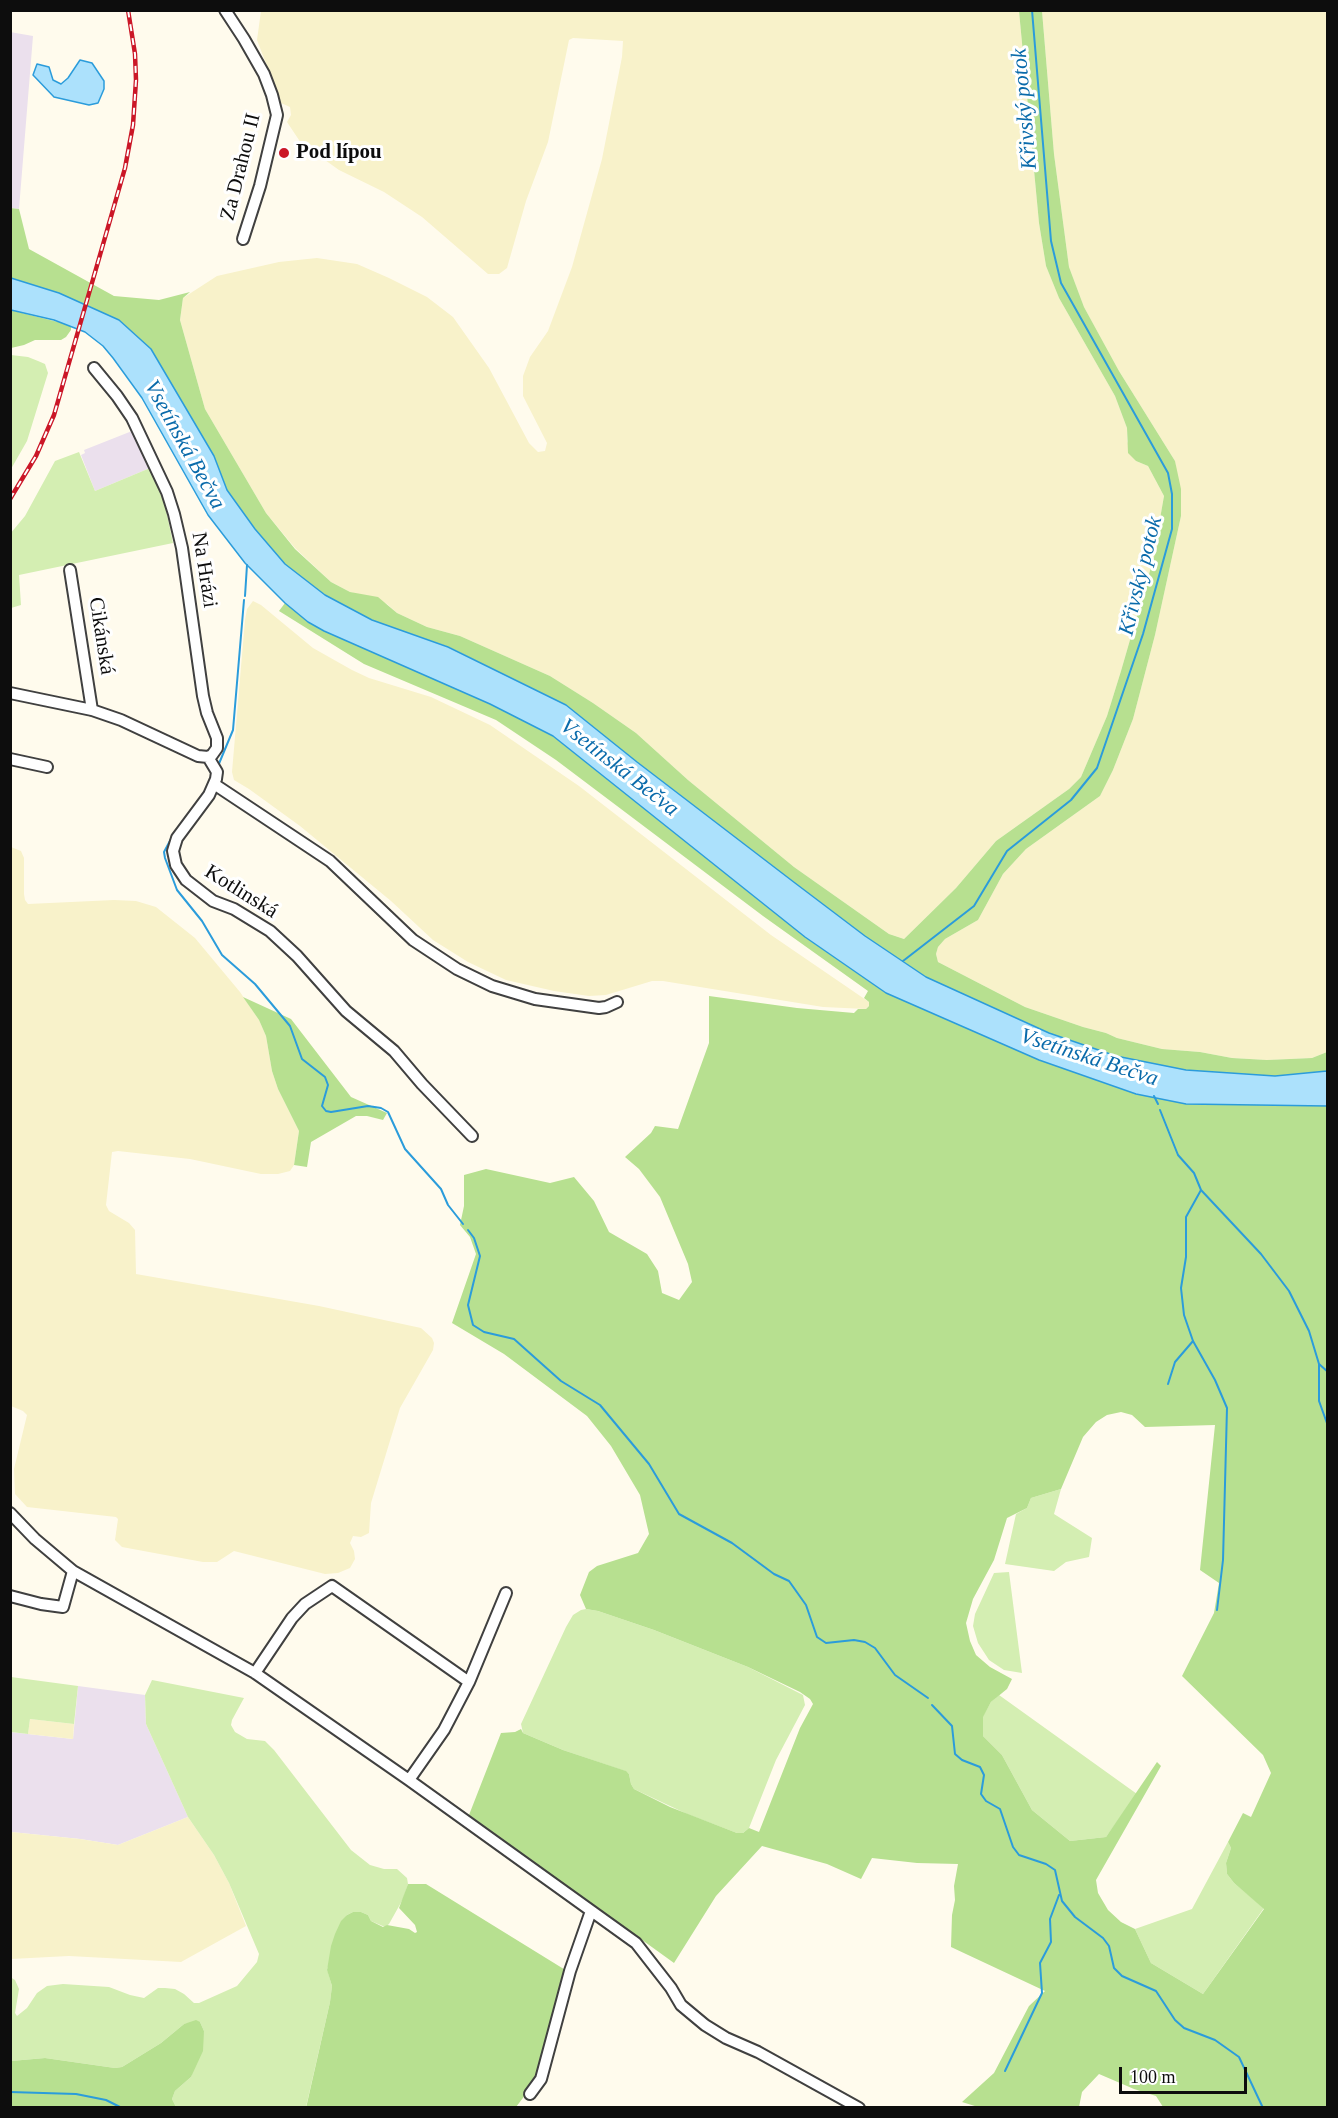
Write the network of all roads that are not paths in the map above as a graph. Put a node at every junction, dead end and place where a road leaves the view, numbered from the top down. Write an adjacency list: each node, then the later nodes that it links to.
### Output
1 (225, 10): 2 (street, Za Drahou II)
2 (243, 239)
3 (94, 368): 8 (street, Na Hrázi)
4 (70, 570): 6 (street, Cikánská)
5 (10, 693): 6 (street)
6 (92, 710): 8 (street)
7 (10, 759): 9 (street)
8 (213, 765): 10 (street, Kotlinská)
9 (47, 767)
10 (214, 784): 11 (street); 12 (street, Kotlinská)
11 (617, 1002)
12 (472, 1136)
13 (10, 1513): 14 (street)
14 (73, 1571): 16 (street); 17 (street)
15 (506, 1593): 18 (street)
16 (10, 1596)
17 (255, 1673): 18 (street); 19 (street)
18 (469, 1682): 19 (street)
19 (409, 1780): 20 (street)
20 (591, 1911): 21 (street); 22 (street)
21 (530, 2094)
22 (859, 2108)

